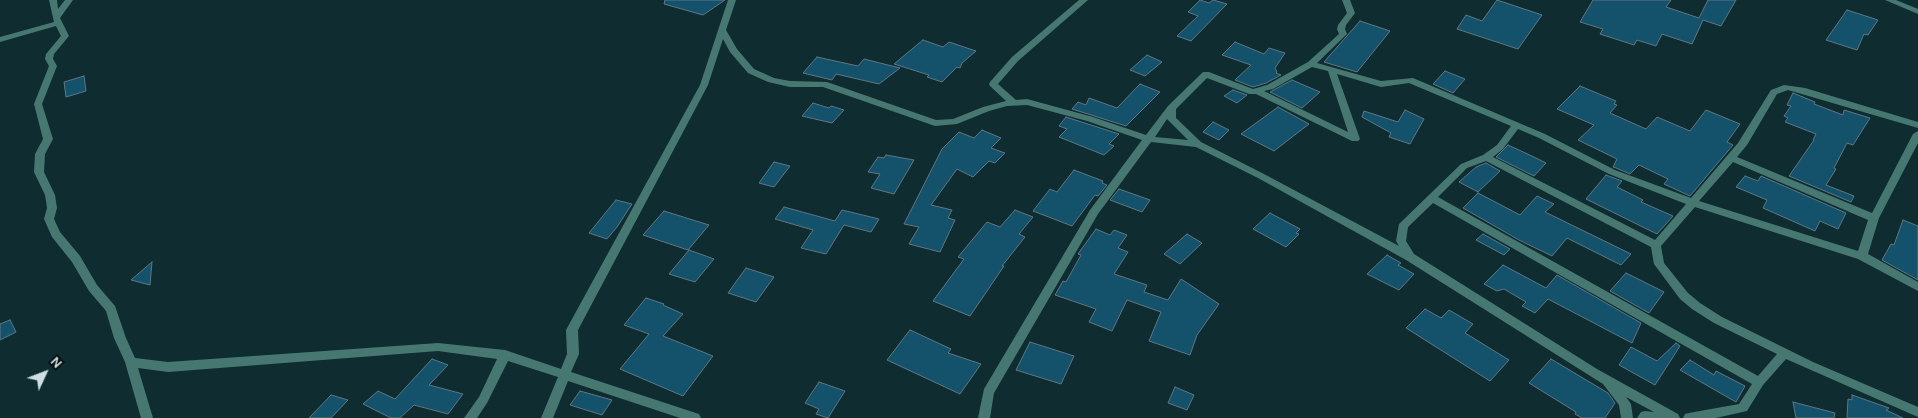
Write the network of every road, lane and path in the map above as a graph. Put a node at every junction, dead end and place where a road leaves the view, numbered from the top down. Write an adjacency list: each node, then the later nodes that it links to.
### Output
1 (53, 0): 8 (street)
2 (69, 0): 8 (street)
3 (732, 0): 9 (street)
4 (1084, 0): 14 (street)
5 (1346, 0): 11 (street)
6 (1889, 0): 7 (street)
7 (1918, 12)
8 (58, 21): 10 (street); 32 (street)
9 (722, 29): 14 (street); 33 (street)
10 (0, 40)
11 (1311, 64): 12 (street); 13 (street)
12 (1331, 69): 13 (street); 17 (street)
13 (1257, 91): 15 (street)
14 (1014, 103): 19 (street)
15 (1171, 108): 19 (street); 20 (street)
16 (1918, 125): 22 (street)
17 (1516, 126): 21 (street); 24 (street)
18 (1918, 134): 25 (street)
19 (1148, 138): 20 (street); 41 (street)
20 (1198, 144): 28 (street)
21 (1486, 158): 23 (street); 26 (street)
22 (1732, 158): 24 (street); 25 (street)
23 (1432, 198): 28 (street); 35 (street)
24 (1694, 203): 26 (street); 27 (street)
25 (1874, 218): 27 (street)
26 (1656, 246): 30 (street)
27 (1862, 256): 29 (street)
28 (1410, 257): 34 (street)
29 (1918, 287)
30 (1785, 353): 35 (street); 36 (street)
31 (505, 355): 32 (street); 33 (street); 38 (street)
32 (131, 362): 37 (street)
33 (564, 376): 39 (street); 40 (street)
34 (1605, 379): 42 (street); 45 (street)
35 (1760, 382): 46 (street)
36 (1918, 412)
37 (147, 418)
38 (470, 418)
39 (547, 418)
40 (694, 418)
41 (984, 418)
42 (1628, 418)
43 (1643, 418): 44 (street)
44 (1658, 418)
45 (1674, 418)
46 (1689, 418)

